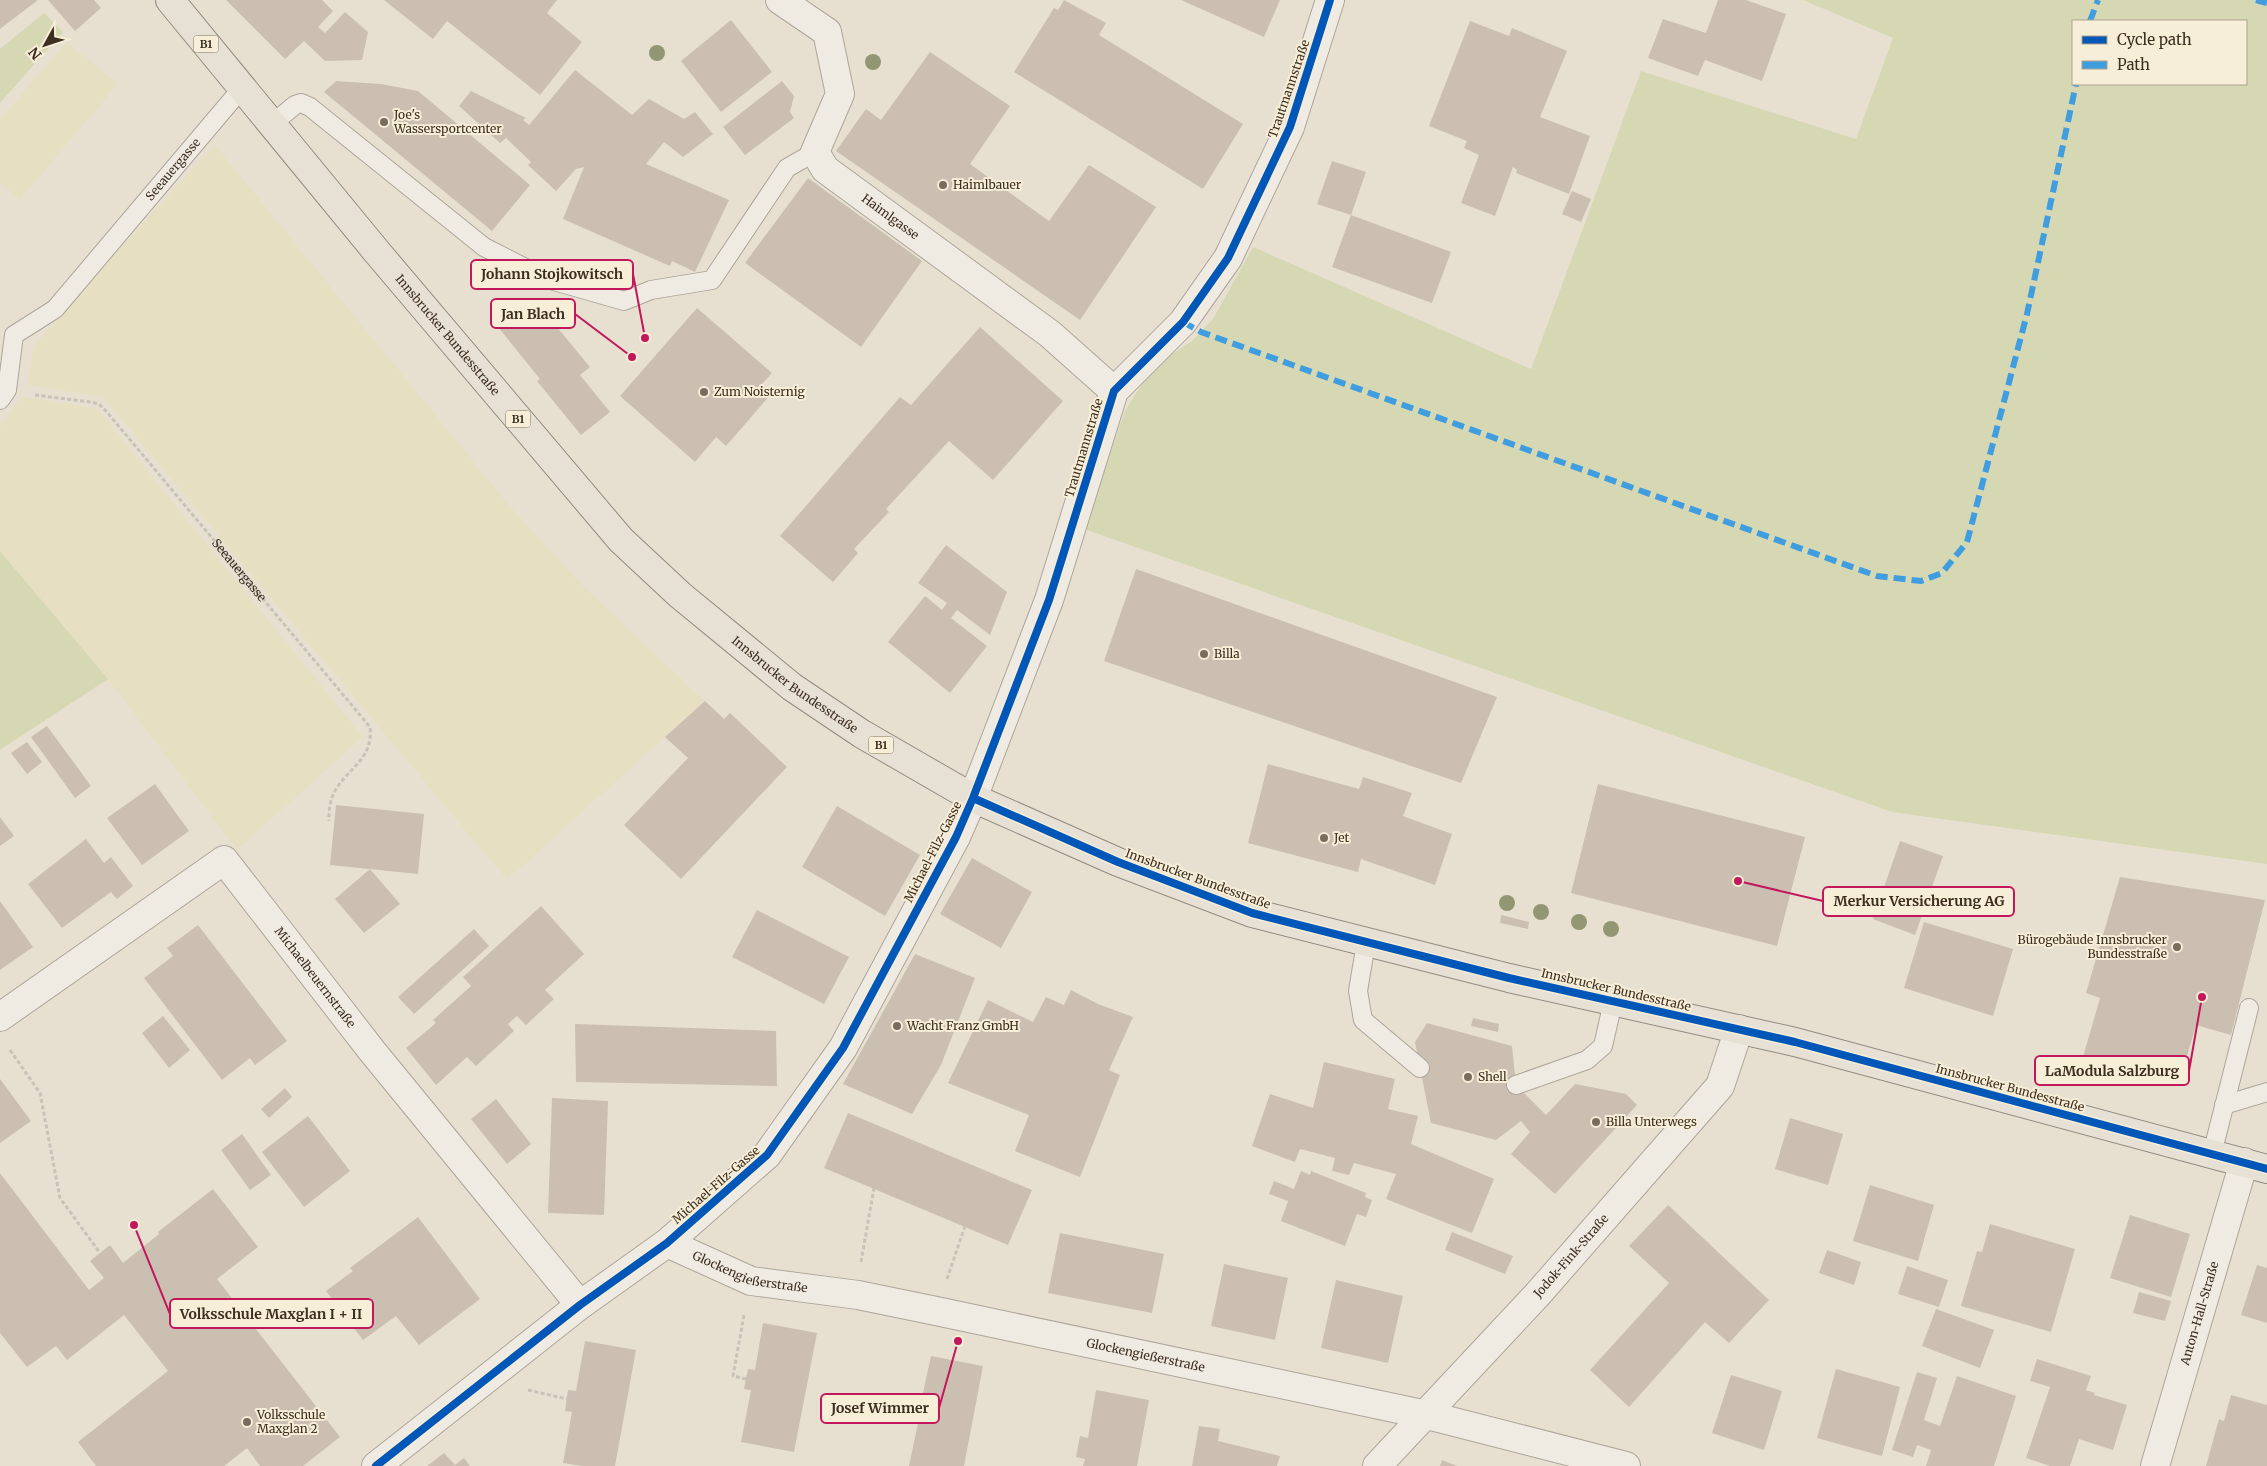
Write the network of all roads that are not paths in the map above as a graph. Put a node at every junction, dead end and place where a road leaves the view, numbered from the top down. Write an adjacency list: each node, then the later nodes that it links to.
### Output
1 (170, 0): 4 (main road, Innsbrucker Bundesstraße / B1)
2 (780, 0): 6 (street)
3 (1330, 0): 7 (street, Trautmannstraße)
4 (242, 88): 5 (main road, Innsbrucker Bundesstraße / B1); 8 (lane, Seeauergasse)
5 (272, 124): 6 (lane); 9 (main road, Innsbrucker Bundesstraße / B1)
6 (815, 152): 7 (street, Haimlgasse)
7 (1114, 391): 9 (street, Trautmannstraße)
8 (4, 395)
9 (973, 798): 10 (main road, Innsbrucker Bundesstraße / B1); 21 (street, Michael-Filz-Gasse)
10 (1366, 943): 11 (main road, Innsbrucker Bundesstraße / B1); 15 (lane)
11 (1613, 1002): 14 (main road, Innsbrucker Bundesstraße / B1); 16 (lane)
12 (2249, 1008): 18 (lane)
13 (0, 1017): 22 (street, Michaelbeuernstraße)
14 (1739, 1029): 19 (main road, Innsbrucker Bundesstraße / B1); 23 (street, Jodok-Fink-Straße)
15 (1420, 1068)
16 (1516, 1085)
17 (2267, 1092): 18 (lane)
18 (2224, 1105): 19 (lane)
19 (2212, 1154): 20 (main road, Innsbrucker Bundesstraße / B1)
20 (2256, 1166): 27 (street, Anton-Hall-Straße)
21 (667, 1243): 22 (street, Michael-Filz-Gasse); 23 (street, Glockengießerstraße)
22 (580, 1305): 24 (street, Michael-Filz-Gasse)
23 (1427, 1415): 25 (street, Jodok-Fink-Straße); 26 (street, Glockengießerstraße)
24 (376, 1466)
25 (1377, 1466)
26 (1626, 1466)
27 (2155, 1466)

